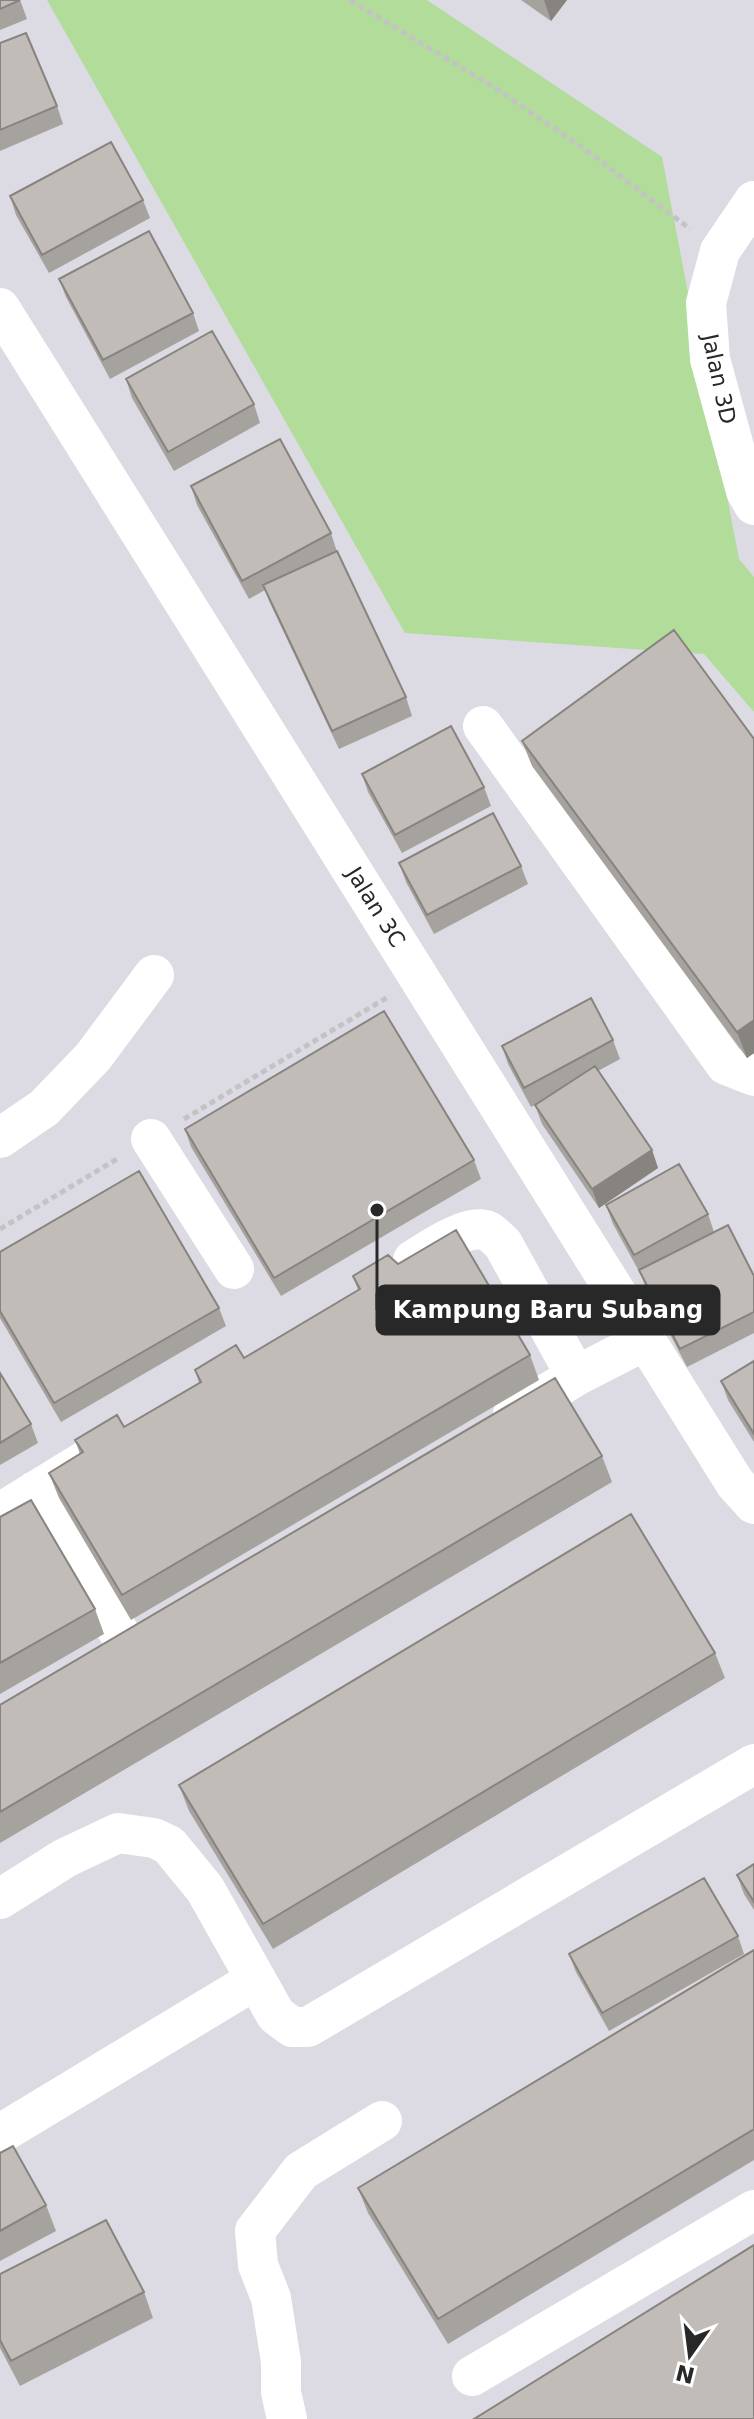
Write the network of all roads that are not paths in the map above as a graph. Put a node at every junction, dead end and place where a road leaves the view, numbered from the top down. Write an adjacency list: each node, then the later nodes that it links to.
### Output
1 (754, 201): 3 (street, Jalan 3D)
2 (0, 308): 11 (street, Jalan 3C)
3 (754, 505)
4 (483, 726): 6 (street)
5 (154, 975): 7 (street)
6 (754, 1076)
7 (0, 1138)
8 (151, 1139): 9 (street)
9 (234, 1269)
10 (388, 1275): 12 (street)
11 (646, 1340): 12 (street); 16 (street, Jalan 3C)
12 (576, 1376): 14 (street)
13 (130, 1433): 15 (street)
14 (481, 1433)
15 (35, 1491): 17 (street); 18 (street)
16 (754, 1504)
17 (0, 1513)
18 (127, 1645)
19 (754, 1764): 21 (street)
20 (0, 1899): 21 (street)
21 (255, 1980): 23 (street)
22 (382, 2121): 26 (street)
23 (0, 2134)
24 (754, 2210): 25 (street)
25 (472, 2376)
26 (287, 2419)

